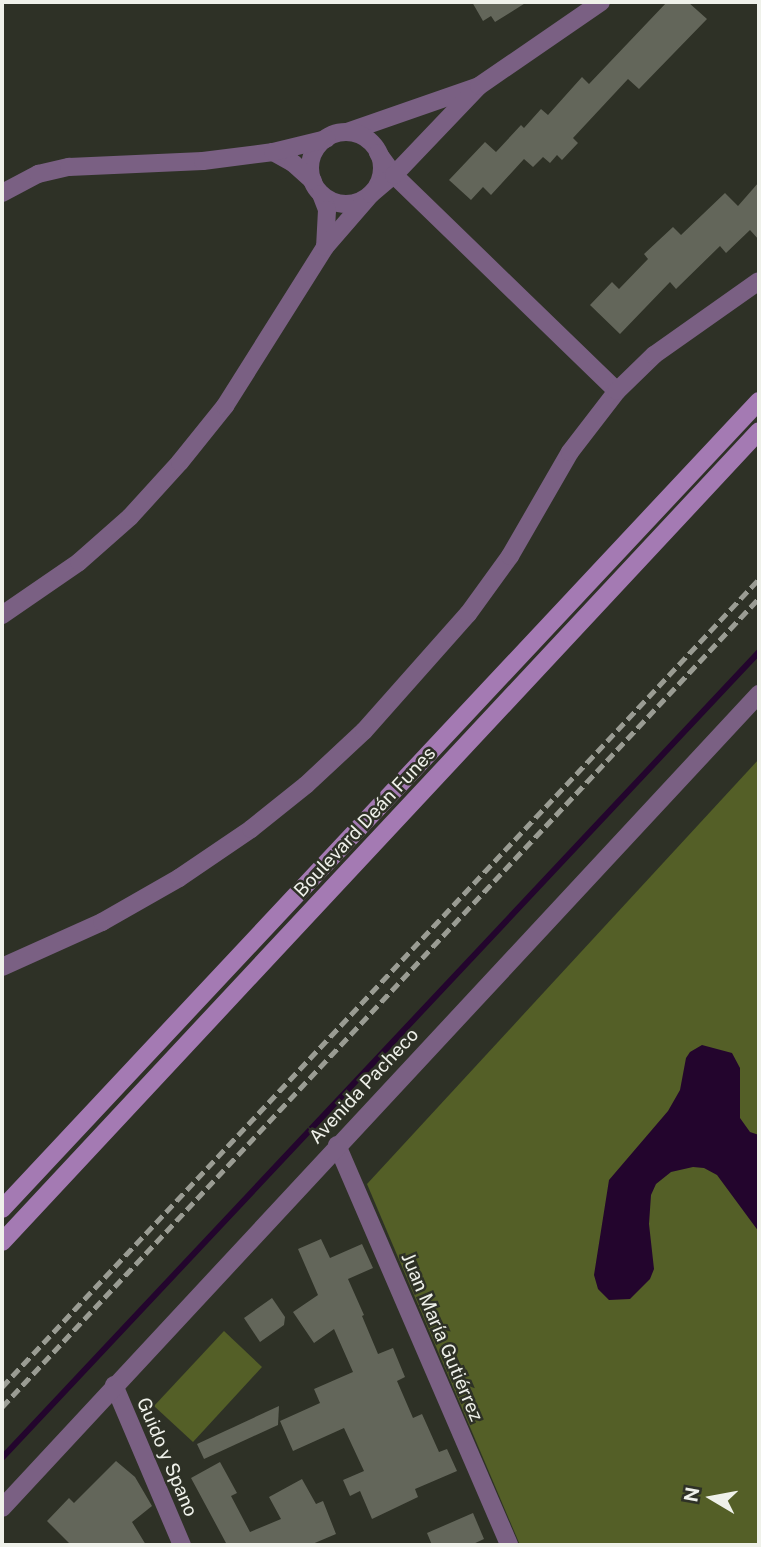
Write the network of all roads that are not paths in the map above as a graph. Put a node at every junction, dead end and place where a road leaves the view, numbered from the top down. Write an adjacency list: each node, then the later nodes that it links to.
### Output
1 (601, 2): 2 (street)
2 (479, 86): 3 (street); 7 (street)
3 (347, 132): 4 (street); 6 (street)
4 (326, 139): 5 (street); 8 (street)
5 (273, 152): 8 (street); 9 (street)
6 (378, 153): 7 (street); 10 (street)
7 (394, 175): 10 (street); 13 (street)
8 (317, 188): 10 (street); 11 (street)
9 (2, 193)
10 (371, 194): 11 (street)
11 (325, 247): 16 (street)
12 (759, 281): 13 (street)
13 (617, 391): 18 (street)
14 (759, 401): 20 (main road, Boulevard Deán Funes)
15 (759, 430): 21 (main road, Boulevard Deán Funes)
16 (2, 615)
17 (759, 694): 19 (street, Avenida Pacheco)
18 (2, 967)
19 (337, 1145): 22 (street, Avenida Pacheco); 25 (street, Juan María Gutiérrez)
20 (2, 1209)
21 (2, 1242)
22 (114, 1385): 23 (street, Avenida Pacheco); 24 (street, Guido y Spano)
23 (2, 1508)
24 (182, 1545)
25 (509, 1545)

